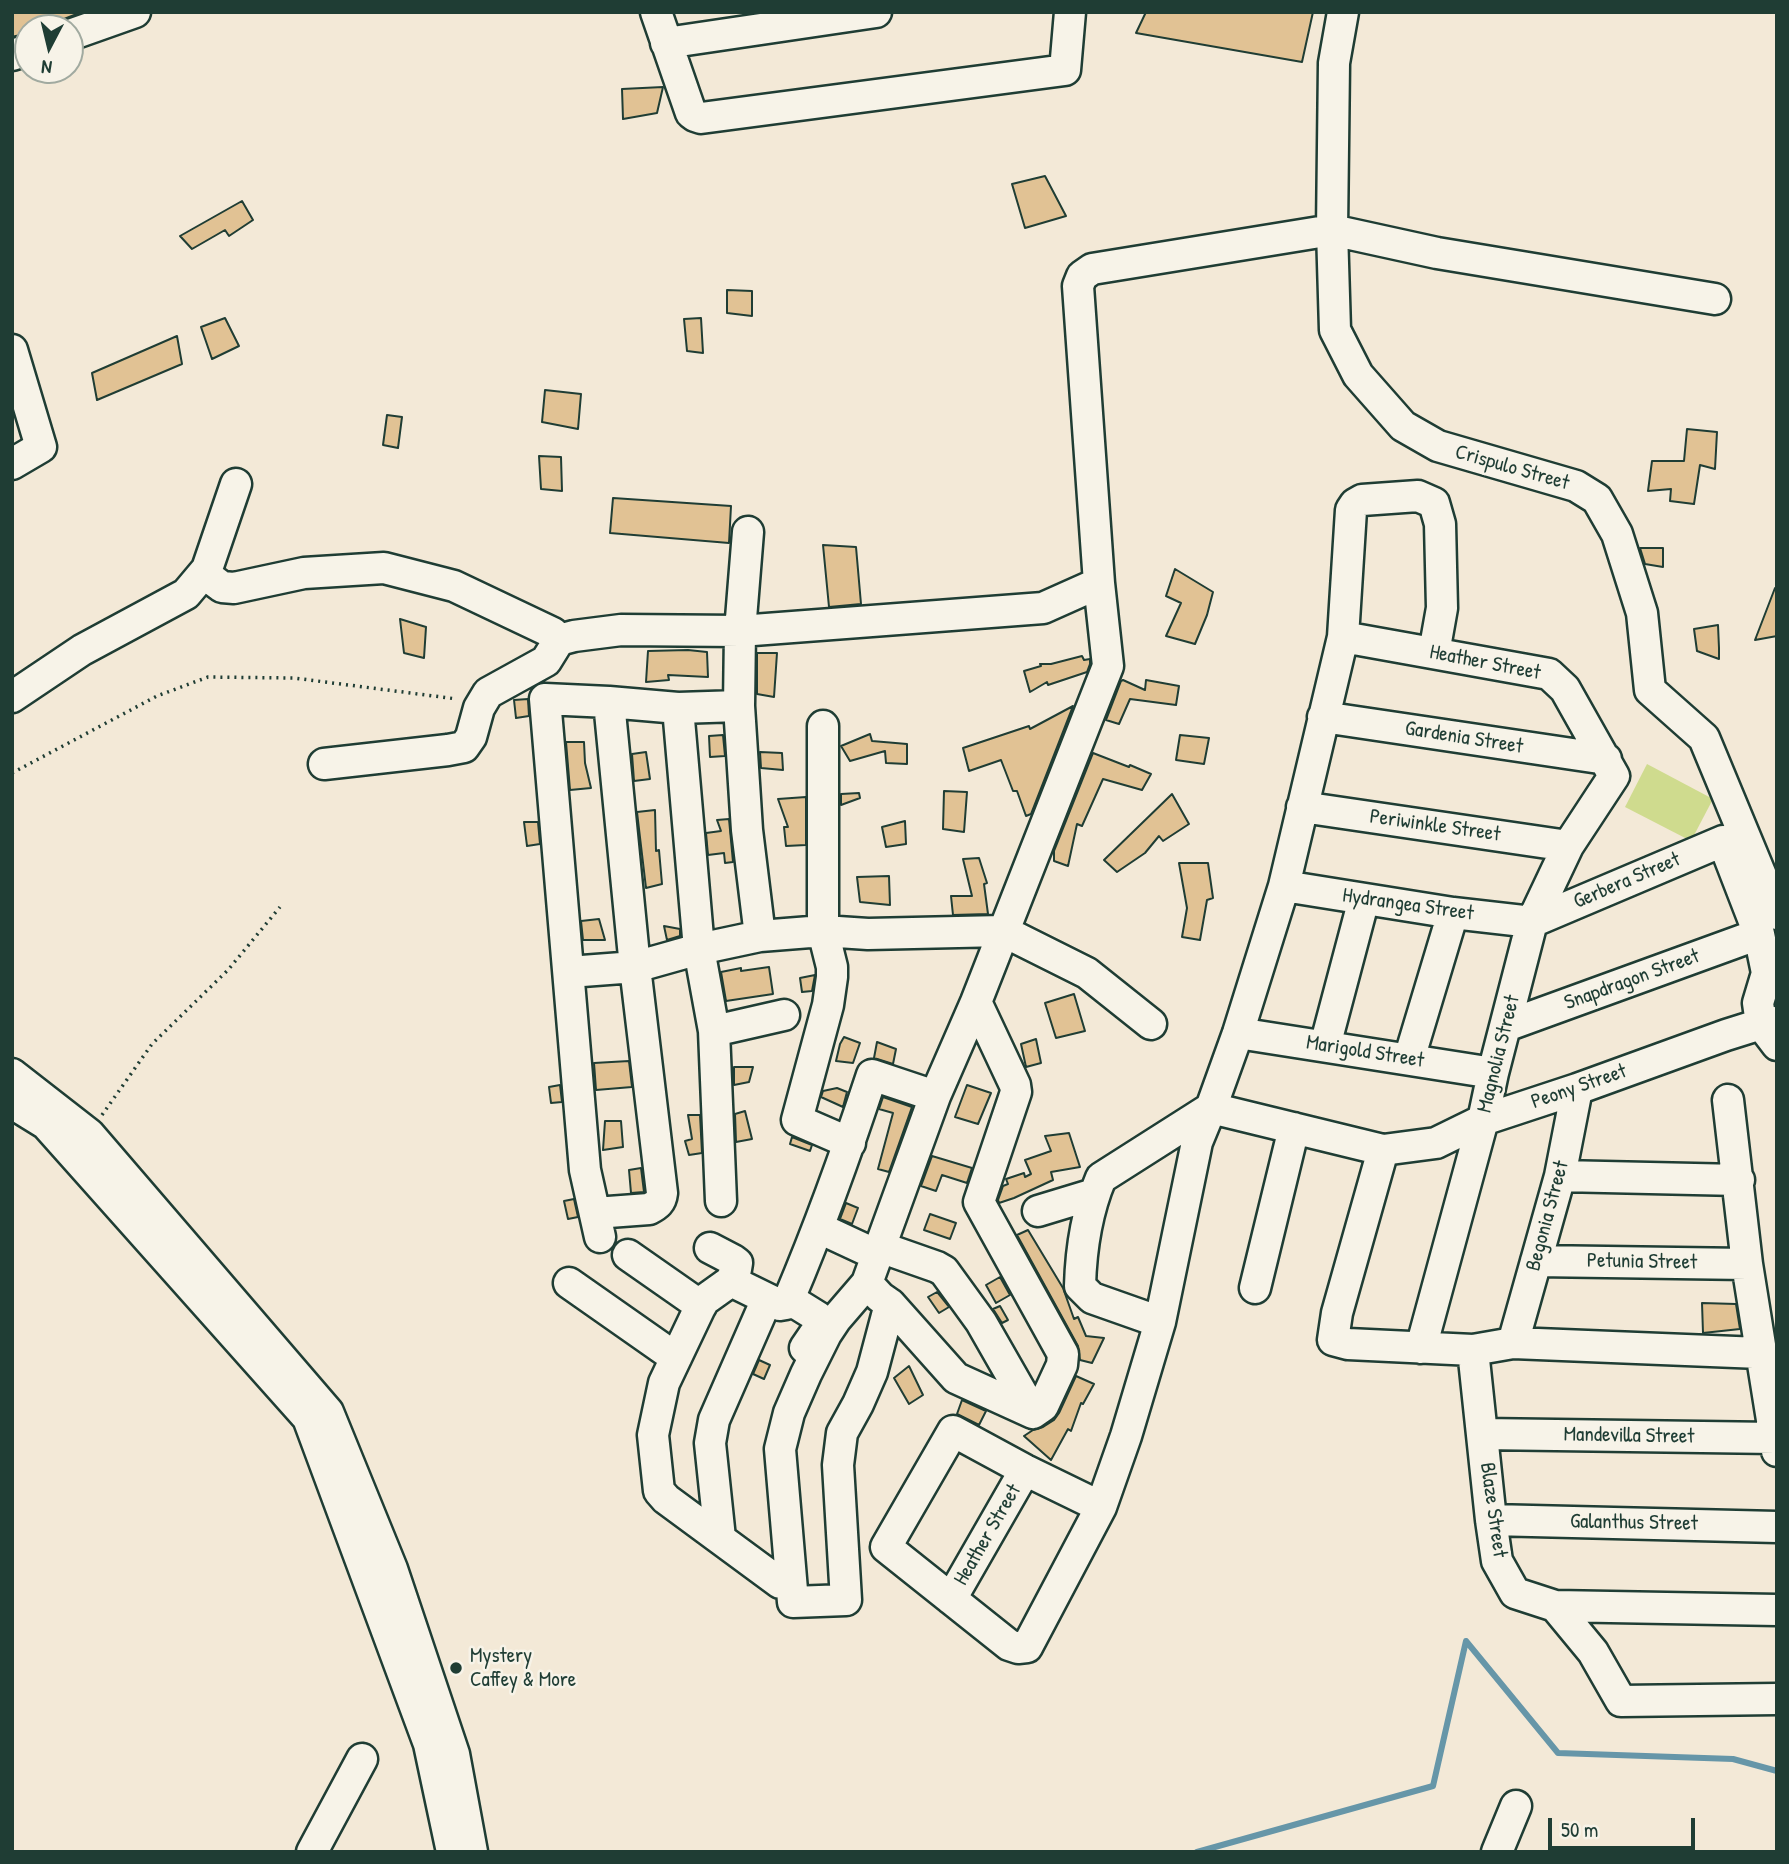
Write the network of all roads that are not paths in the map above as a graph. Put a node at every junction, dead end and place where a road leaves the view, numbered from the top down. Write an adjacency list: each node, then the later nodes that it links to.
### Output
1 (135, 12): 6 (street)
2 (656, 12): 7 (street)
3 (876, 12): 7 (street)
4 (1070, 12): 7 (street)
5 (1343, 12): 8 (street, Crispulo Street)
6 (84, 30)
7 (666, 43)
8 (1332, 230): 9 (street); 15 (street); 35 (street, Crispulo Street)
9 (1715, 299)
10 (12, 350): 11 (street)
11 (12, 464)
12 (236, 484): 14 (street)
13 (748, 532): 16 (street)
14 (206, 569): 18 (street); 20 (street)
15 (1099, 583): 16 (street); 37 (street)
16 (740, 631): 18 (street); 22 (street)
17 (1343, 637): 19 (street, Heather Street); 19 (street); 24 (street)
18 (559, 640): 26 (street)
19 (1434, 653): 27 (street, Heather Street)
20 (12, 697)
21 (609, 702): 23 (street); 40 (street); 41 (street)
22 (739, 706): 23 (street); 38 (street)
23 (678, 708): 39 (street)
24 (1323, 717): 27 (street, Gardenia Street); 28 (street)
25 (823, 726): 36 (street)
26 (324, 764)
27 (1610, 768): 30 (street, Magnolia Street)
28 (1302, 807): 30 (street, Periwinkle Street); 31 (street)
29 (1723, 841): 34 (street, Gerbera Street); 35 (street, Peony Street)
30 (1568, 846): 34 (street, Magnolia Street)
31 (1284, 887): 32 (street, Hydrangea Street); 48 (street)
32 (1364, 899): 33 (street, Hydrangea Street); 49 (street)
33 (1453, 913): 34 (street, Hydrangea Street); 50 (street)
34 (1532, 922): 45 (street, Magnolia Street)
35 (1768, 924): 45 (street, Snapdragon Street); 46 (street, Peony Street)
36 (823, 931): 37 (street); 38 (street); 60 (street)
37 (1003, 931): 42 (street); 44 (street)
38 (760, 936): 39 (street)
39 (699, 949): 40 (street); 47 (street)
40 (635, 967): 41 (street); 41 (street)
41 (569, 972)
42 (975, 1002): 54 (street); 86 (street)
43 (784, 1015): 47 (street)
44 (1151, 1024)
45 (1506, 1026): 51 (street, Magnolia Street)
46 (1771, 1030): 53 (street, Peony Street)
47 (714, 1031): 65 (street)
48 (1238, 1033): 49 (street, Marigold Street); 57 (street)
49 (1325, 1046): 50 (street, Marigold Street)
50 (1409, 1059): 51 (street, Marigold Street)
51 (1493, 1073): 58 (street, Magnolia Street)
52 (12, 1074): 102 (street)
53 (1577, 1088): 58 (street, Peony Street); 62 (street, Begonia Street)
54 (935, 1096): 60 (street); 69 (street)
55 (1728, 1100): 63 (street)
56 (12, 1102): 101 (street)
57 (1211, 1108): 59 (street, Peony Street); 64 (street); 80 (street)
58 (1483, 1120): 61 (street, Peony Street); 82 (street, Magnolia Street)
59 (1294, 1128): 61 (street, Peony Street); 76 (street)
60 (850, 1143): 67 (street)
61 (1383, 1150): 82 (street)
62 (1560, 1176): 63 (street); 71 (street, Begonia Street)
63 (1739, 1180): 72 (street)
64 (1094, 1194): 66 (street); 80 (street)
65 (721, 1201)
66 (1038, 1211)
67 (819, 1228): 69 (street); 77 (street)
68 (710, 1248): 73 (street)
69 (879, 1251): 75 (street); 86 (street)
70 (628, 1255): 79 (street)
71 (1536, 1261): 72 (street, Petunia Street); 81 (street, Begonia Street)
72 (1747, 1264): 84 (street)
73 (731, 1281): 77 (street); 79 (street)
74 (569, 1283): 85 (street)
75 (867, 1283): 78 (street); 78 (street)
76 (1255, 1288)
77 (778, 1299): 93 (street); 93 (street)
78 (890, 1304): 86 (street)
79 (701, 1306): 85 (street)
80 (1160, 1322): 90 (street)
81 (1513, 1343): 83 (street); 84 (street)
82 (1421, 1348): 83 (street)
83 (1473, 1350): 87 (street, Blaze Street)
84 (1760, 1353): 88 (street)
85 (676, 1358): 93 (street)
86 (1033, 1413)
87 (1483, 1434): 88 (street, Mandevilla Street); 91 (street, Blaze Street)
88 (1776, 1444)
89 (1025, 1470): 90 (street); 94 (street, Heather Street); 94 (street)
90 (1101, 1507): 94 (street)
91 (1491, 1520): 92 (street, Galanthus Street); 95 (street, Blaze Street)
92 (1777, 1527)
93 (720, 1538)
94 (951, 1599)
95 (1555, 1606): 96 (street, Blaze Street); 97 (street)
96 (1777, 1610)
97 (1777, 1699)
98 (362, 1759): 100 (street)
99 (1516, 1806): 103 (street)
100 (312, 1852)
101 (452, 1852)
102 (472, 1852)
103 (1497, 1852)

